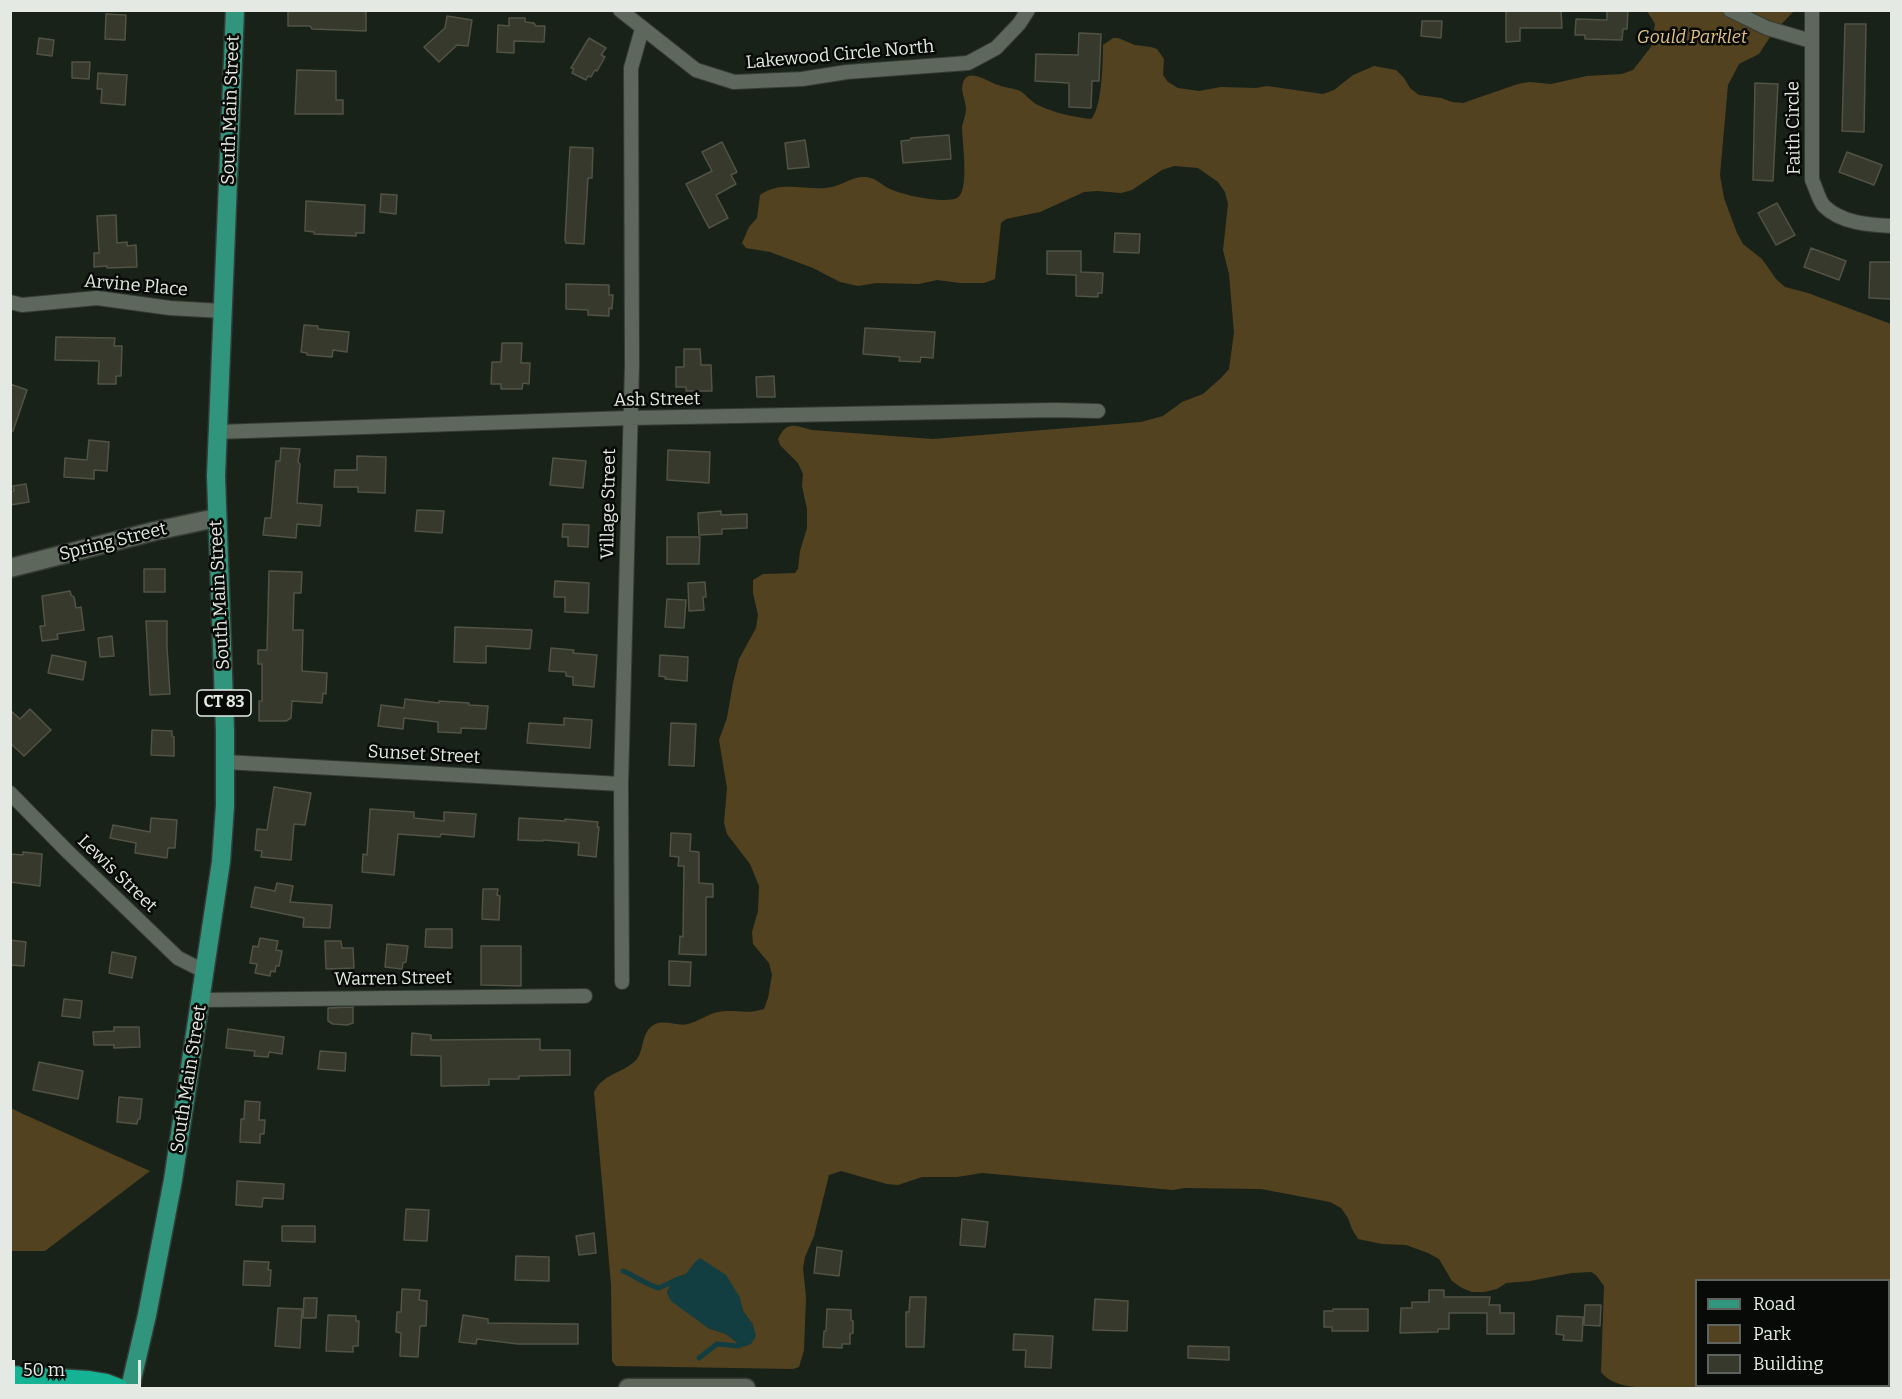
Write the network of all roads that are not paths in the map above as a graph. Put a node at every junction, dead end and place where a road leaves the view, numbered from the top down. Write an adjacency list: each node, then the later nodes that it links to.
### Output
1 (235, 10): 10 (main road, South Main Street / CT 83)
2 (620, 10): 6 (street, Lakewood Circle North)
3 (1028, 10): 6 (street, Lakewood Circle North)
4 (1730, 10): 7 (street)
5 (1812, 10): 7 (street, Faith Circle)
6 (642, 29): 12 (street, Village Street)
7 (1811, 41): 8 (street, Faith Circle)
8 (1892, 226)
9 (10, 302): 10 (street, Arvine Place)
10 (222, 311): 13 (main road, South Main Street / CT 83)
11 (1098, 411): 12 (street, Ash Street)
12 (629, 418): 13 (street, Ash Street); 17 (street, Village Street)
13 (217, 432): 14 (main road, South Main Street / CT 83)
14 (216, 518): 15 (street, Spring Street); 16 (main road, South Main Street / CT 83)
15 (10, 568)
16 (225, 762): 17 (street, Sunset Street); 19 (main road, South Main Street / CT 83)
17 (621, 784): 20 (street, Village Street)
18 (10, 793): 19 (street, Lewis Street)
19 (206, 972): 22 (main road, South Main Street / CT 83)
20 (622, 981)
21 (585, 996): 22 (street, Warren Street)
22 (201, 1000): 26 (main road, South Main Street / CT 83)
23 (10, 1375): 25 (highway)
24 (694, 1388): 27 (street); 28 (street)
25 (119, 1389)
26 (130, 1389)
27 (628, 1389)
28 (746, 1389)

